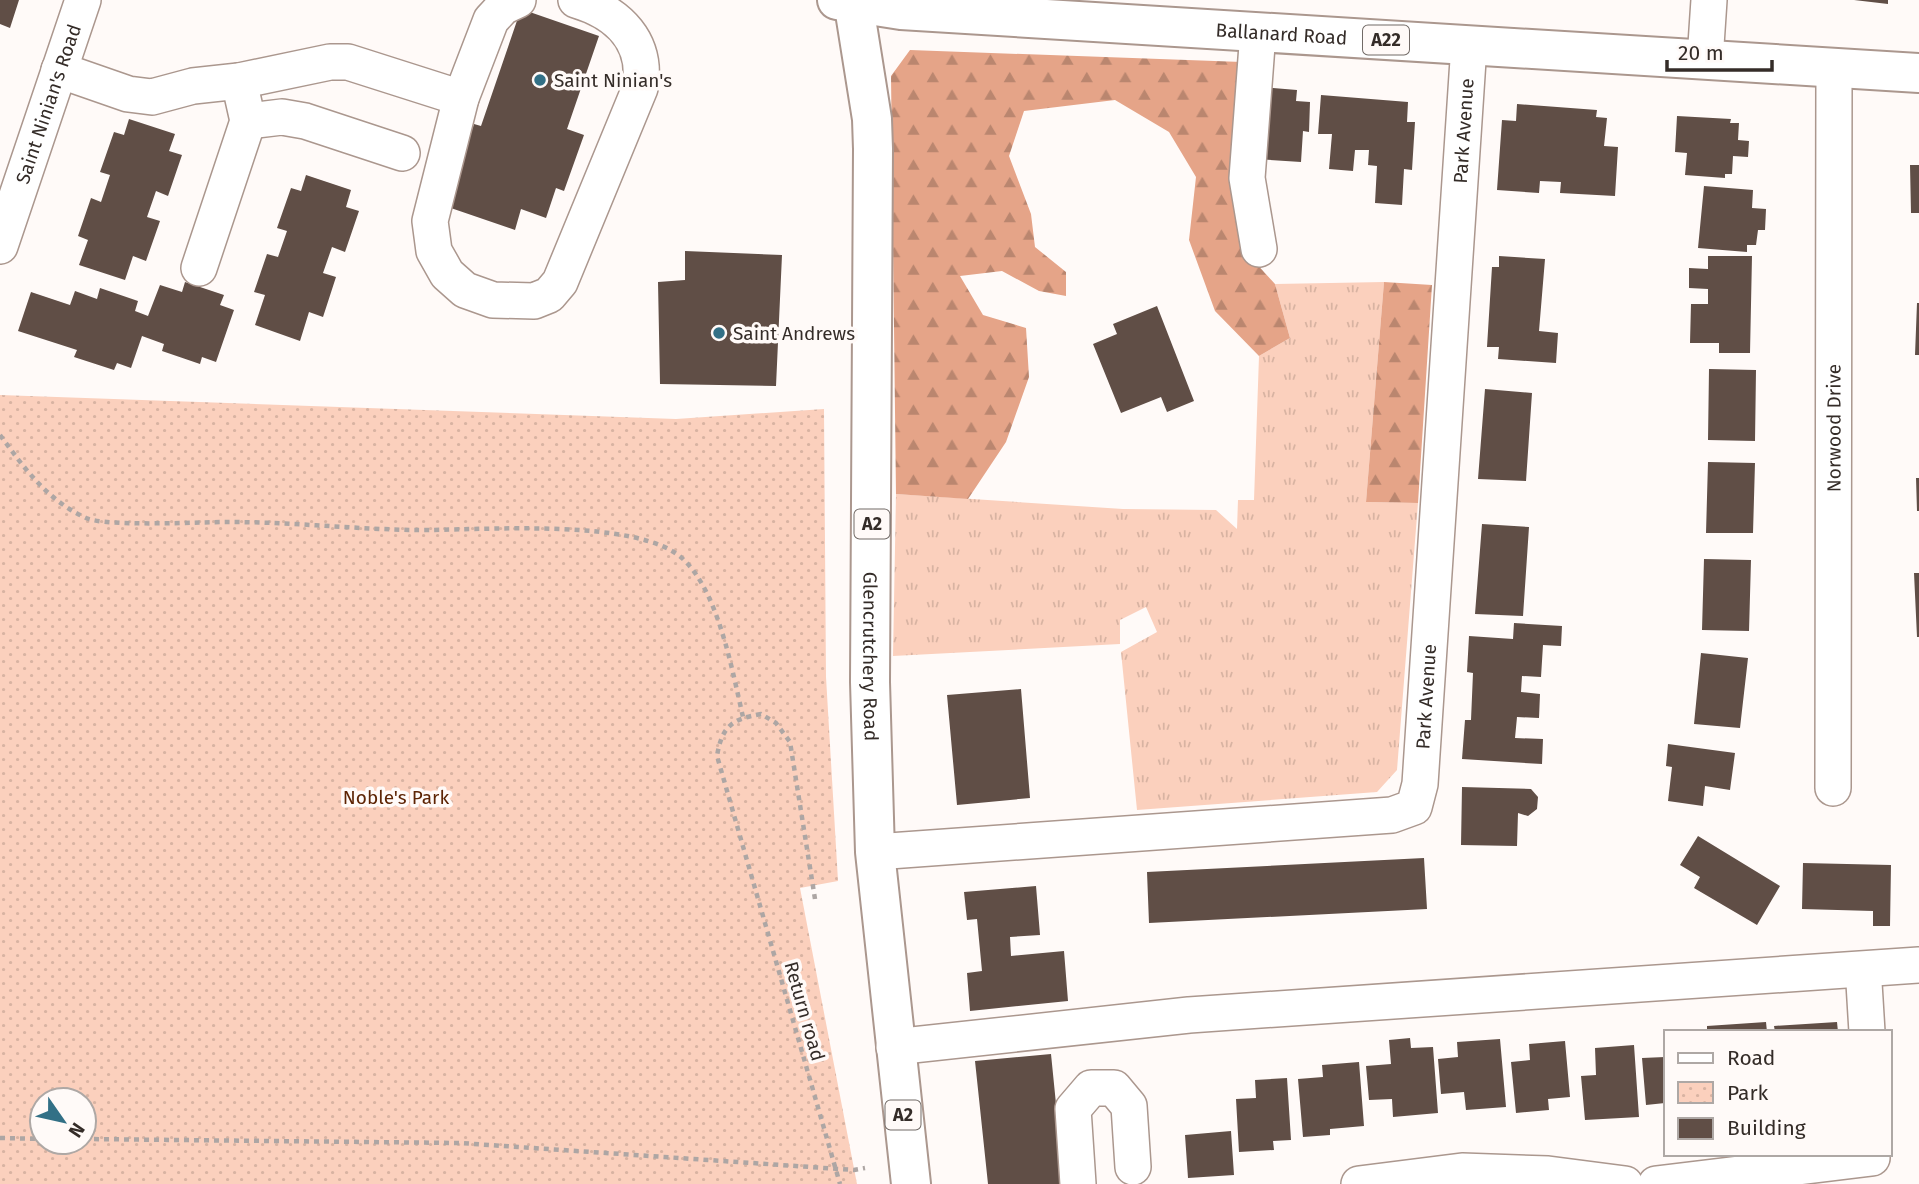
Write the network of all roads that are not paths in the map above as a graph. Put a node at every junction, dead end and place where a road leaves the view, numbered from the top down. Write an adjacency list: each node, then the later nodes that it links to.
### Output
1 (83, 0): 11 (street, Saint Ninian's Road)
2 (518, 0): 14 (street)
3 (576, 0): 14 (street)
4 (1709, 0): 9 (street)
5 (848, 1): 6 (main road, Ballanard Road / A22); 21 (main road, Glencrutchery Road / A2)
6 (961, 7): 7 (main road, Ballanard Road / A22)
7 (1258, 32): 8 (main road, Ballanard Road / A22); 18 (street)
8 (1469, 45): 9 (main road, Ballanard Road / A22); 21 (street, Park Avenue)
9 (1705, 60): 10 (main road, Ballanard Road / A22)
10 (1833, 68): 12 (main road, Ballanard Road / A22); 20 (street, Norwood Drive)
11 (59, 70): 13 (street); 17 (street, Saint Ninian's Road)
12 (1919, 73)
13 (239, 81): 14 (street); 15 (street)
14 (461, 98)
15 (248, 121): 16 (street); 19 (street)
16 (402, 153)
17 (0, 246)
18 (1259, 249)
19 (199, 268)
20 (1833, 788)
21 (875, 852): 25 (main road, Glencrutchery Road / A2)
22 (1919, 965): 25 (street)
23 (1864, 983): 24 (street)
24 (1867, 1030)
25 (894, 1047): 28 (main road, Glencrutchery Road / A2)
26 (1873, 1165): 32 (street)
27 (1133, 1167): 29 (street)
28 (911, 1184)
29 (1078, 1184)
30 (1359, 1184): 31 (street)
31 (1625, 1184)
32 (1656, 1184)

